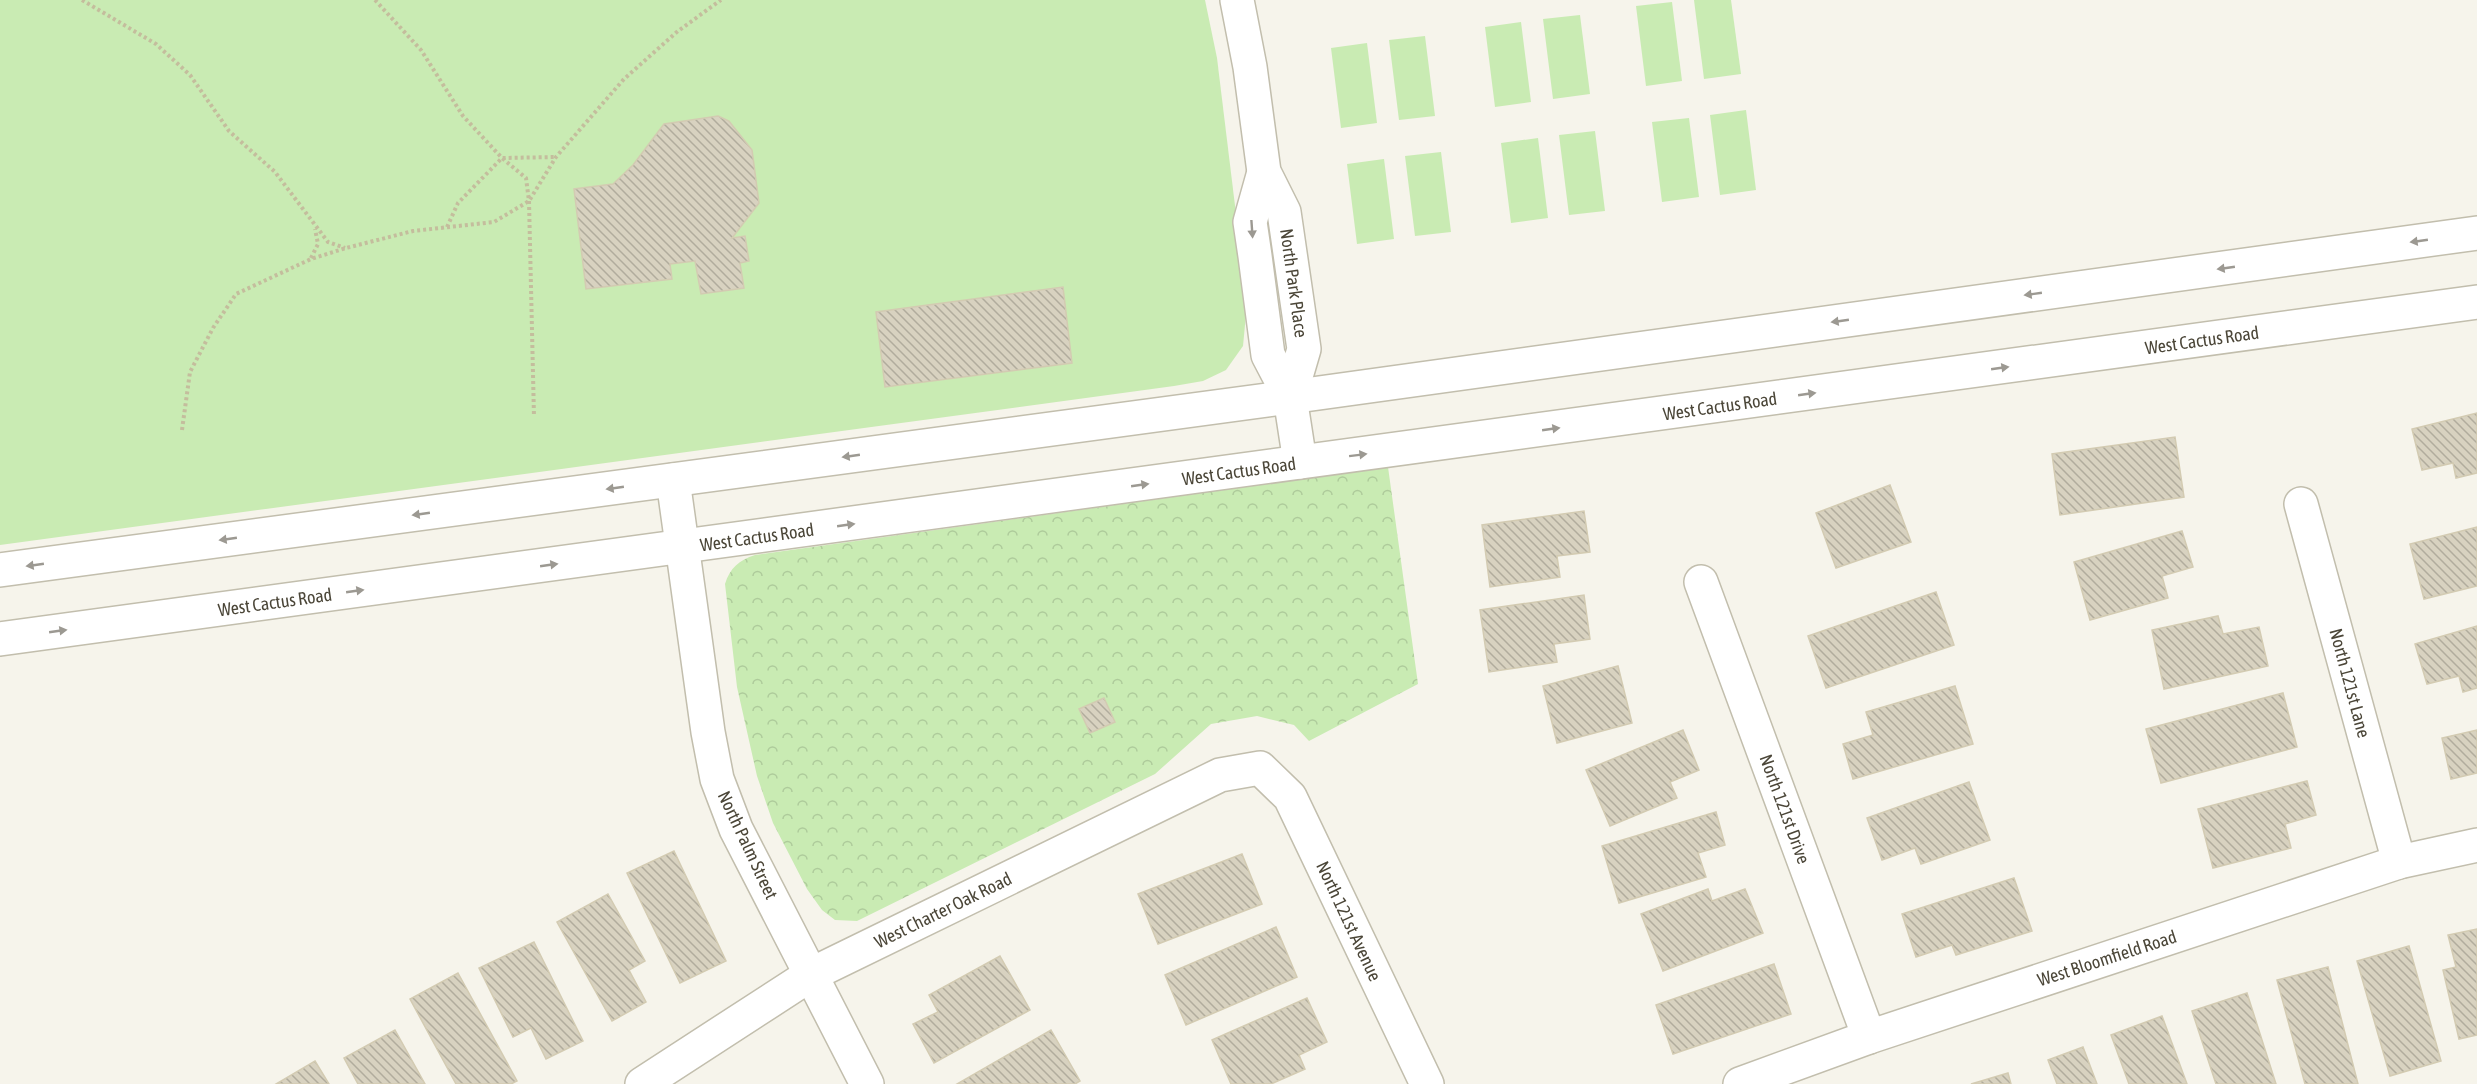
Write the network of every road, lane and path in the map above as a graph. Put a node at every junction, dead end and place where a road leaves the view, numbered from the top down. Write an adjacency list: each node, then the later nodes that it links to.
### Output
1 (82, 0): 8 (path)
2 (375, 0): 6 (path)
3 (721, 0): 5 (path)
4 (1237, 0): 14 (street, North Park Place)
5 (556, 157): 6 (path); 7 (path)
6 (502, 158): 7 (path); 9 (path)
7 (529, 201): 9 (path); 15 (path)
8 (314, 227): 11 (path); 12 (path)
9 (447, 227): 11 (path)
10 (2477, 233): 14 (street, one-way to 14)
11 (345, 248): 12 (path)
12 (311, 259): 16 (path)
13 (2477, 302): 17 (street, West Cactus Road, one-way to 13)
14 (1290, 397): 17 (street, North Park Place); 18 (street, one-way to 18)
15 (534, 417)
16 (182, 430)
17 (1300, 462): 20 (street, West Cactus Road, one-way to 17)
18 (673, 480): 20 (street, North Palm Street); 21 (street, one-way to 21)
19 (2301, 504): 26 (street, North 121st Lane)
20 (681, 548): 23 (street, West Cactus Road, one-way to 20); 27 (street, North Palm Street)
21 (0, 570)
22 (1701, 582): 28 (street, North 121st Drive)
23 (0, 639)
24 (1260, 768): 27 (street, West Charter Oak Road); 31 (street, North 121st Avenue)
25 (2477, 845): 26 (street, West Bloomfield Road)
26 (2399, 862): 28 (street, West Bloomfield Road)
27 (810, 975): 29 (street, West Charter Oak Road); 30 (street, North Palm Street)
28 (1869, 1037): 32 (street, West Bloomfield Road)
29 (642, 1084)
30 (867, 1084)
31 (1427, 1084)
32 (1740, 1084)

